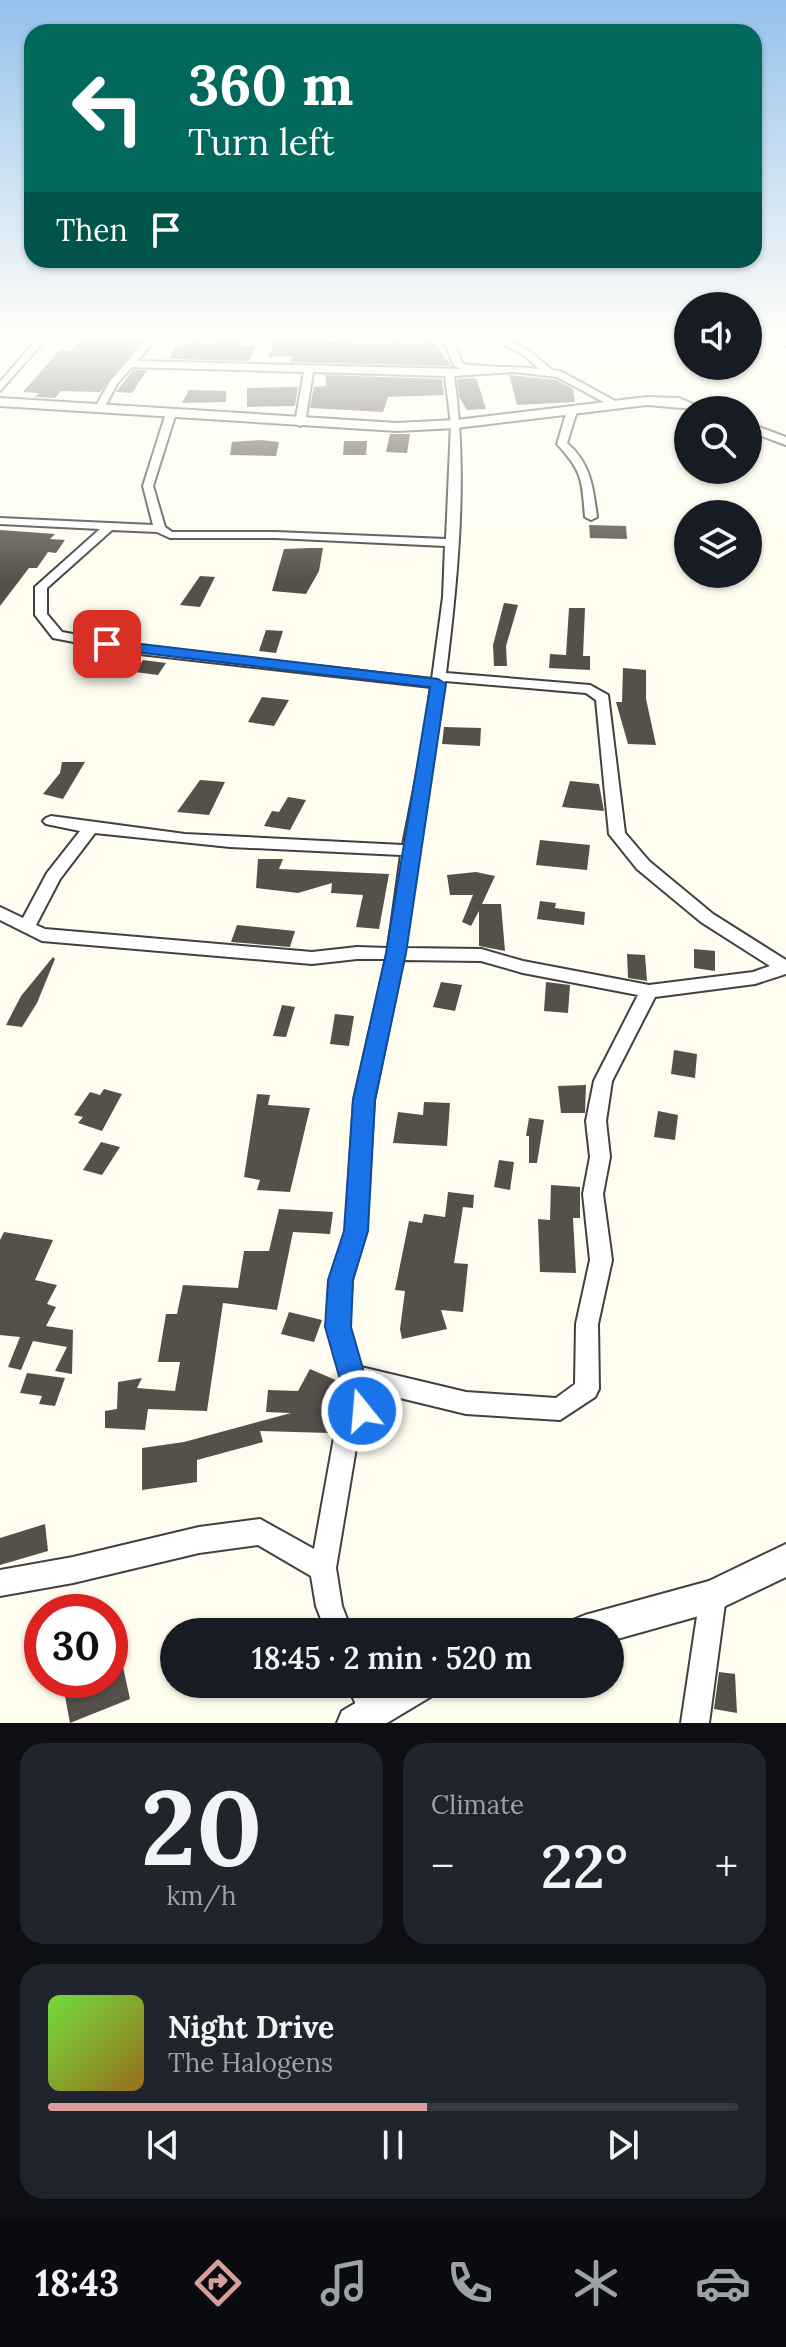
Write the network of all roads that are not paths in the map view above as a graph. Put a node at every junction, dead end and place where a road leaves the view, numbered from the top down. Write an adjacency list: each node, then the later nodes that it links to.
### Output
1 (169, 419): 14 (street)
2 (254, 419): 7 (street)
3 (301, 419): 7 (street)
4 (455, 419): 8 (street)
5 (497, 419): 8 (street)
6 (569, 419): 11 (street)
7 (300, 423): 8 (street)
8 (456, 424): 15 (street)
9 (762, 432): 10 (street)
10 (786, 441)
11 (591, 517)
12 (0, 521): 13 (street)
13 (107, 529): 14 (street); 16 (street)
14 (160, 529): 15 (street)
15 (453, 543): 16 (street)
16 (439, 680): 19 (street); 23 (street)
17 (51, 821): 18 (street)
18 (90, 829): 19 (street); 21 (street)
19 (410, 850): 22 (street)
20 (0, 913): 21 (street)
21 (26, 927): 22 (street)
22 (396, 953): 24 (street); 25 (street)
23 (785, 967): 24 (street)
24 (649, 991): 25 (street)
25 (351, 1375): 27 (street)
26 (786, 1560): 29 (street)
27 (323, 1568): 28 (street); 30 (street)
28 (0, 1583)
29 (713, 1596): 31 (street); 34 (street)
30 (334, 1618)
31 (624, 1621)
32 (384, 1698): 33 (street)
33 (363, 1706)
34 (695, 1723)

